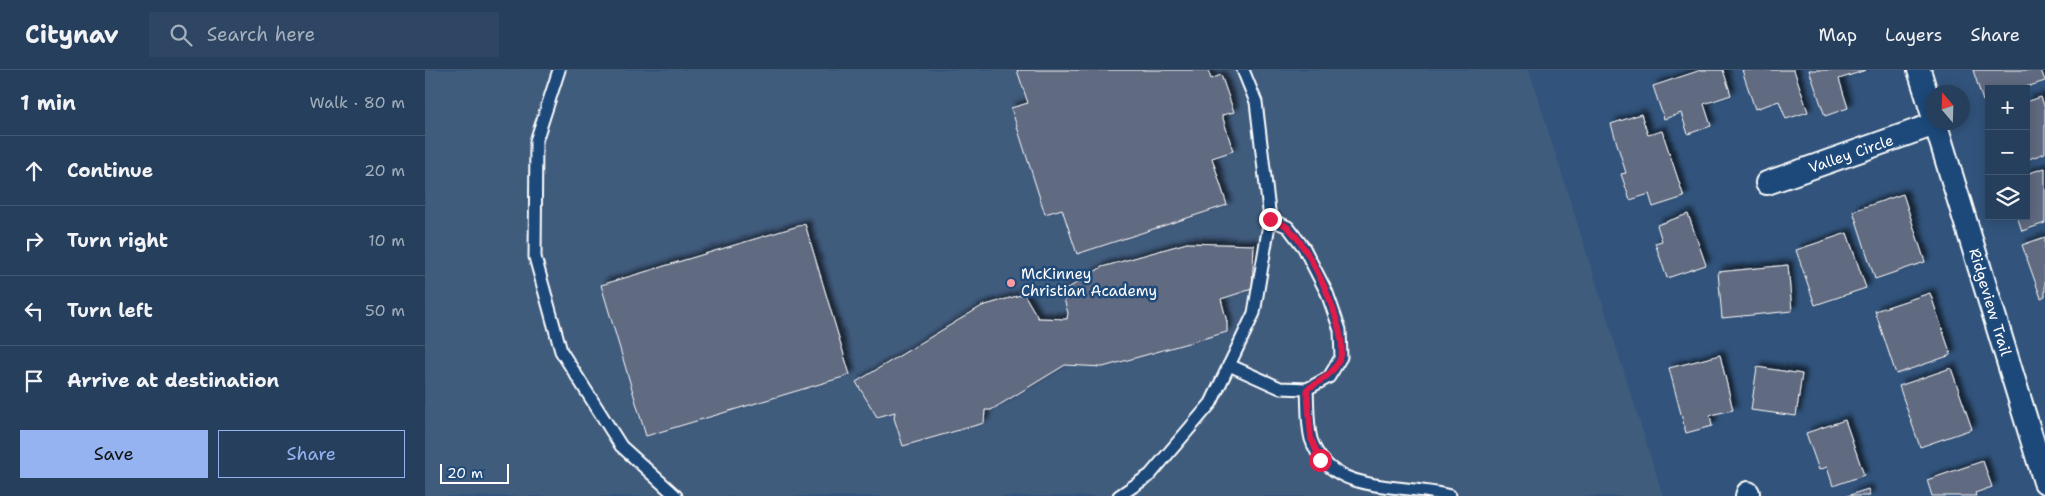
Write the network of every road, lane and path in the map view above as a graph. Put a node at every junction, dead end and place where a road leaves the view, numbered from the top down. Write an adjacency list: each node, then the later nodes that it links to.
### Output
1 (559, 70): 12 (lane)
2 (1243, 70): 8 (lane)
3 (1919, 70): 4 (street, Ridgeview Trail)
4 (1925, 90)
5 (1925, 124): 7 (street, Valley Circle)
6 (1937, 130): 11 (street, Ridgeview Trail)
7 (1767, 183)
8 (1270, 219): 9 (lane); 10 (lane)
9 (1229, 365): 10 (lane); 13 (lane)
10 (1307, 389): 14 (lane)
11 (2045, 482)
12 (676, 496)
13 (1119, 496)
14 (1450, 496)

